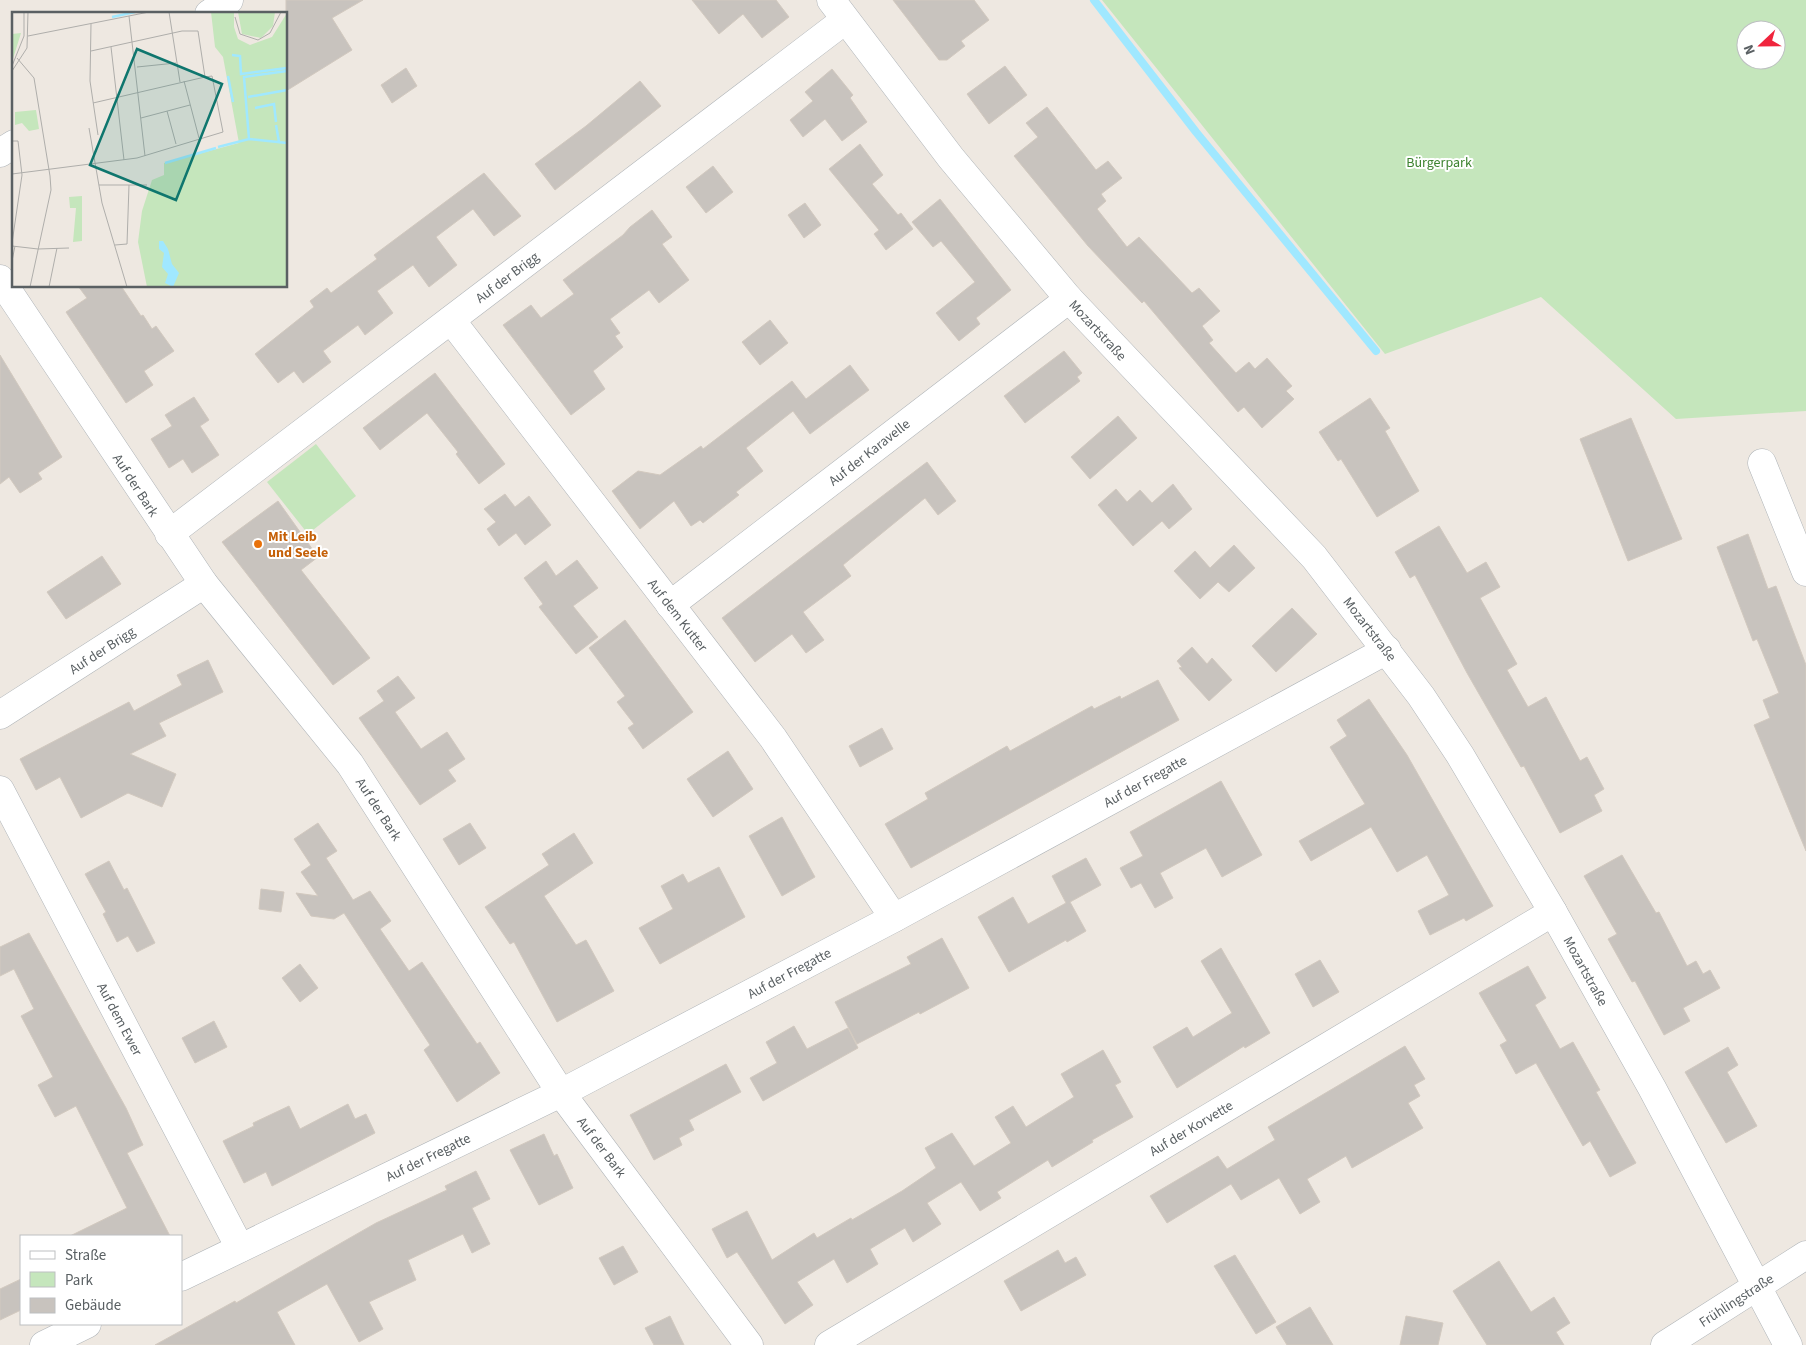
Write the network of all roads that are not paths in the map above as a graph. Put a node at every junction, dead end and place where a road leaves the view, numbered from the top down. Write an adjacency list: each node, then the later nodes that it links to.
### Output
1 (229, 0): 3 (street)
2 (838, 10): 7 (street, Mozartstraße); 8 (street, Auf der Brigg)
3 (212, 12)
4 (12, 145): 5 (street)
5 (0, 153)
6 (0, 279): 10 (street, Auf der Bark)
7 (1069, 298): 13 (street, Auf der Karavelle); 14 (street, Mozartstraße)
8 (451, 320): 10 (street, Auf der Brigg); 13 (street, Auf dem Kutter)
9 (1762, 463): 11 (street)
10 (169, 534): 12 (street, Auf der Bark)
11 (1806, 572)
12 (204, 584): 15 (street, Auf der Brigg); 19 (street, Auf der Bark)
13 (670, 605): 18 (street, Auf dem Kutter)
14 (1386, 650): 17 (street, Mozartstraße); 18 (street, Auf der Fregatte)
15 (0, 715)
16 (0, 790): 20 (street, Auf dem Ewer)
17 (1553, 912): 23 (street, Mozartstraße); 27 (street, Auf der Korvette)
18 (894, 918): 19 (street, Auf der Fregatte)
19 (561, 1093): 20 (street, Auf der Fregatte); 26 (street, Auf der Bark)
20 (240, 1248): 22 (street, Auf der Fregatte)
21 (1806, 1255): 23 (street, Frühlingstraße)
22 (182, 1277)
23 (1756, 1287): 28 (street, Frühlingstraße); 29 (street, Mozartstraße)
24 (85, 1325): 25 (street)
25 (44, 1345)
26 (749, 1345)
27 (829, 1345)
28 (1665, 1345)
29 (1788, 1345)

